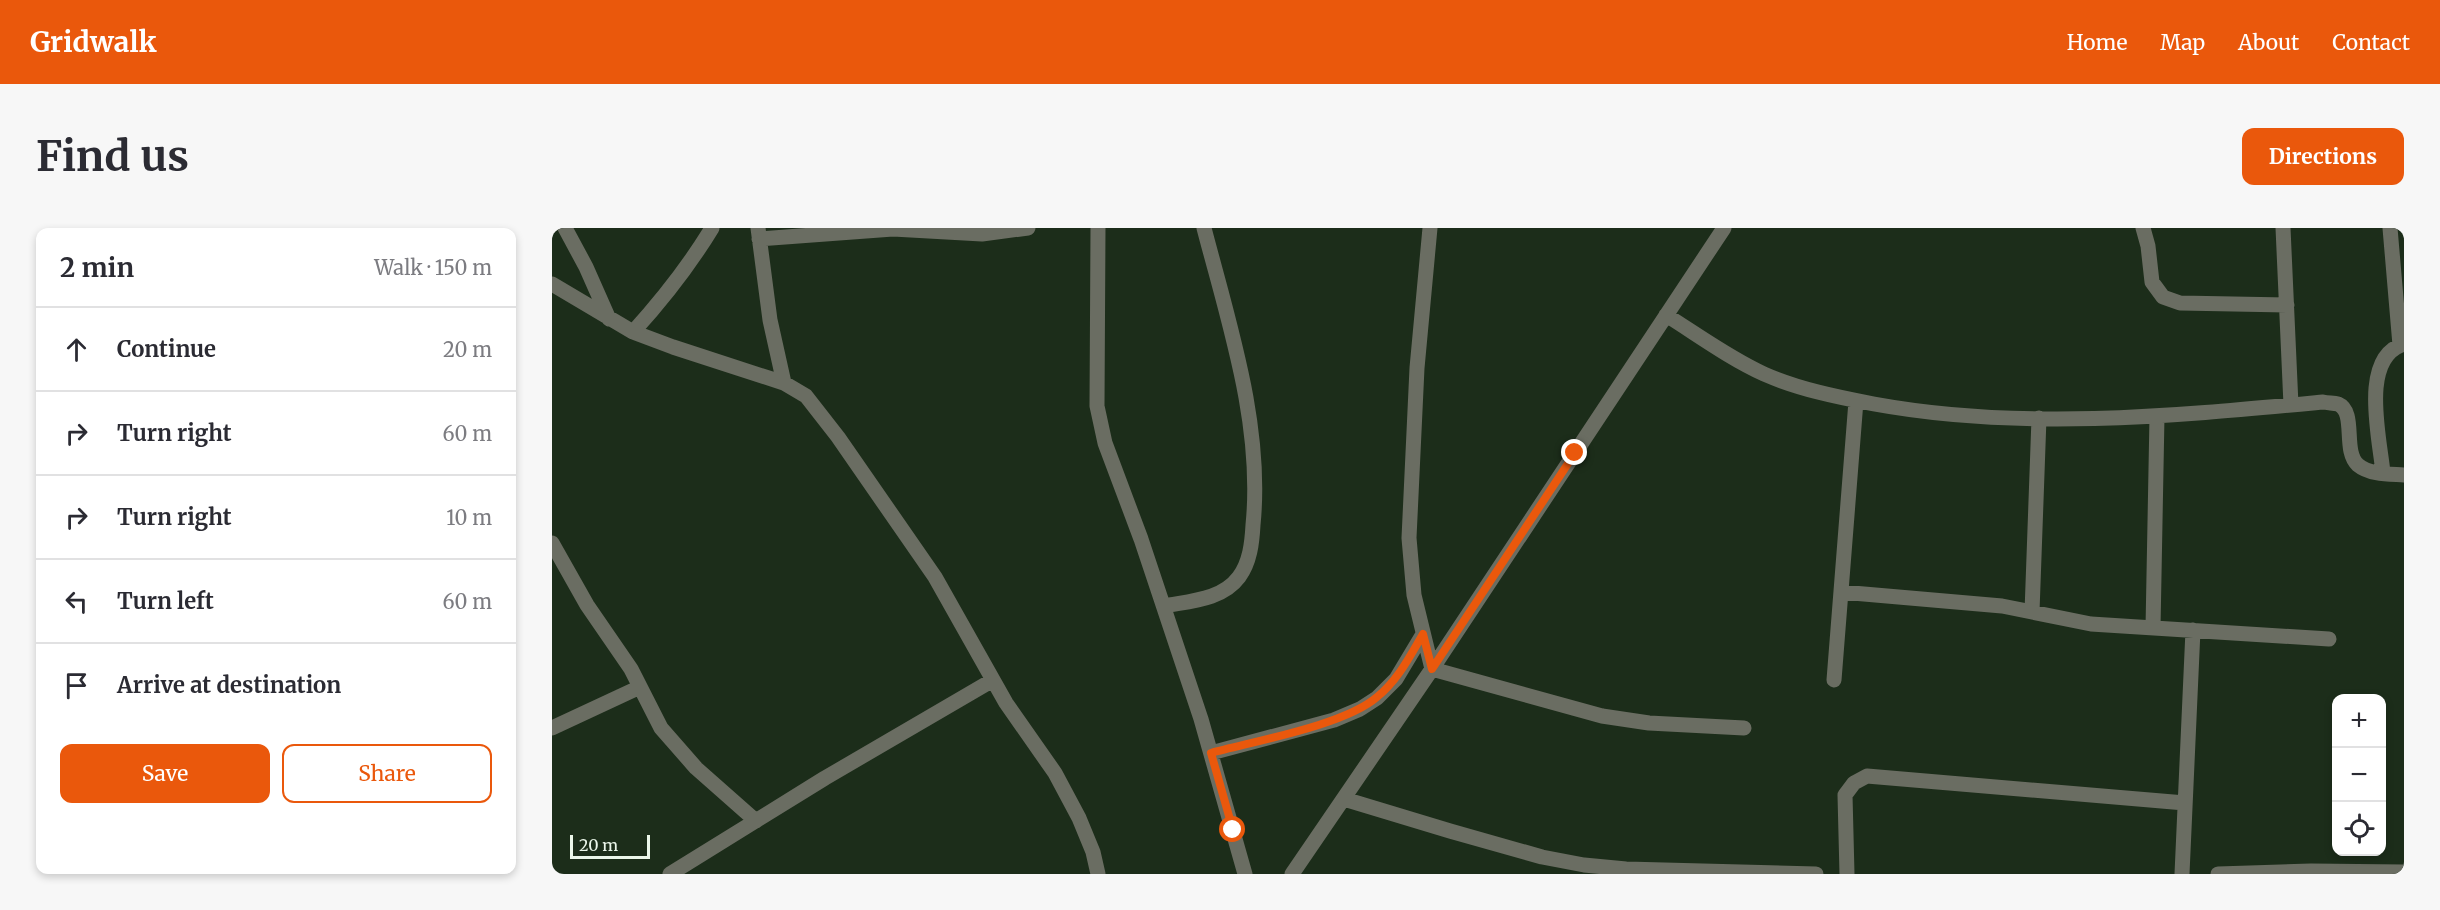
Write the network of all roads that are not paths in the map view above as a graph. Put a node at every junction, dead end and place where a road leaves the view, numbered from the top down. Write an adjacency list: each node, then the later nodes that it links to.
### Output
1 (565, 228): 15 (street)
2 (712, 228): 16 (street)
3 (1028, 228): 11 (street)
4 (1098, 228): 27 (street)
5 (1204, 228): 27 (street)
6 (1430, 228): 31 (street)
7 (1724, 228): 14 (street)
8 (2143, 228): 13 (street)
9 (2283, 228): 13 (street)
10 (2390, 228): 17 (street)
11 (758, 233): 18 (street)
12 (552, 284): 15 (street)
13 (2287, 305): 20 (street)
14 (1666, 315): 19 (street); 33 (street)
15 (609, 319): 16 (street)
16 (633, 332): 18 (street)
17 (2402, 345): 23 (street)
18 (784, 383): 34 (street)
19 (1856, 401): 22 (street); 26 (street)
20 (2291, 405): 21 (street); 23 (street)
21 (2157, 416): 22 (street); 29 (street)
22 (2038, 418): 28 (street)
23 (2383, 473): 24 (street)
24 (2404, 475)
25 (552, 543): 36 (street)
26 (1841, 592): 28 (street); 35 (street)
27 (1164, 606): 39 (street)
28 (2032, 612): 29 (street)
29 (2153, 628): 30 (street)
30 (2193, 630): 32 (street); 41 (street)
31 (1423, 634): 33 (street); 39 (street)
32 (2329, 639)
33 (1432, 669): 38 (street); 40 (street)
34 (993, 680): 42 (street); 45 (street)
35 (1834, 680)
36 (640, 687): 37 (street); 42 (street)
37 (552, 728)
38 (1744, 728)
39 (1211, 753): 46 (street)
40 (1344, 799): 47 (street); 48 (street)
41 (2185, 803): 49 (street); 50 (street)
42 (756, 821): 44 (street)
43 (2404, 872): 51 (street)
44 (670, 874)
45 (1098, 874)
46 (1245, 874)
47 (1292, 874)
48 (1816, 874)
49 (1847, 874)
50 (2182, 874)
51 (2218, 874)

